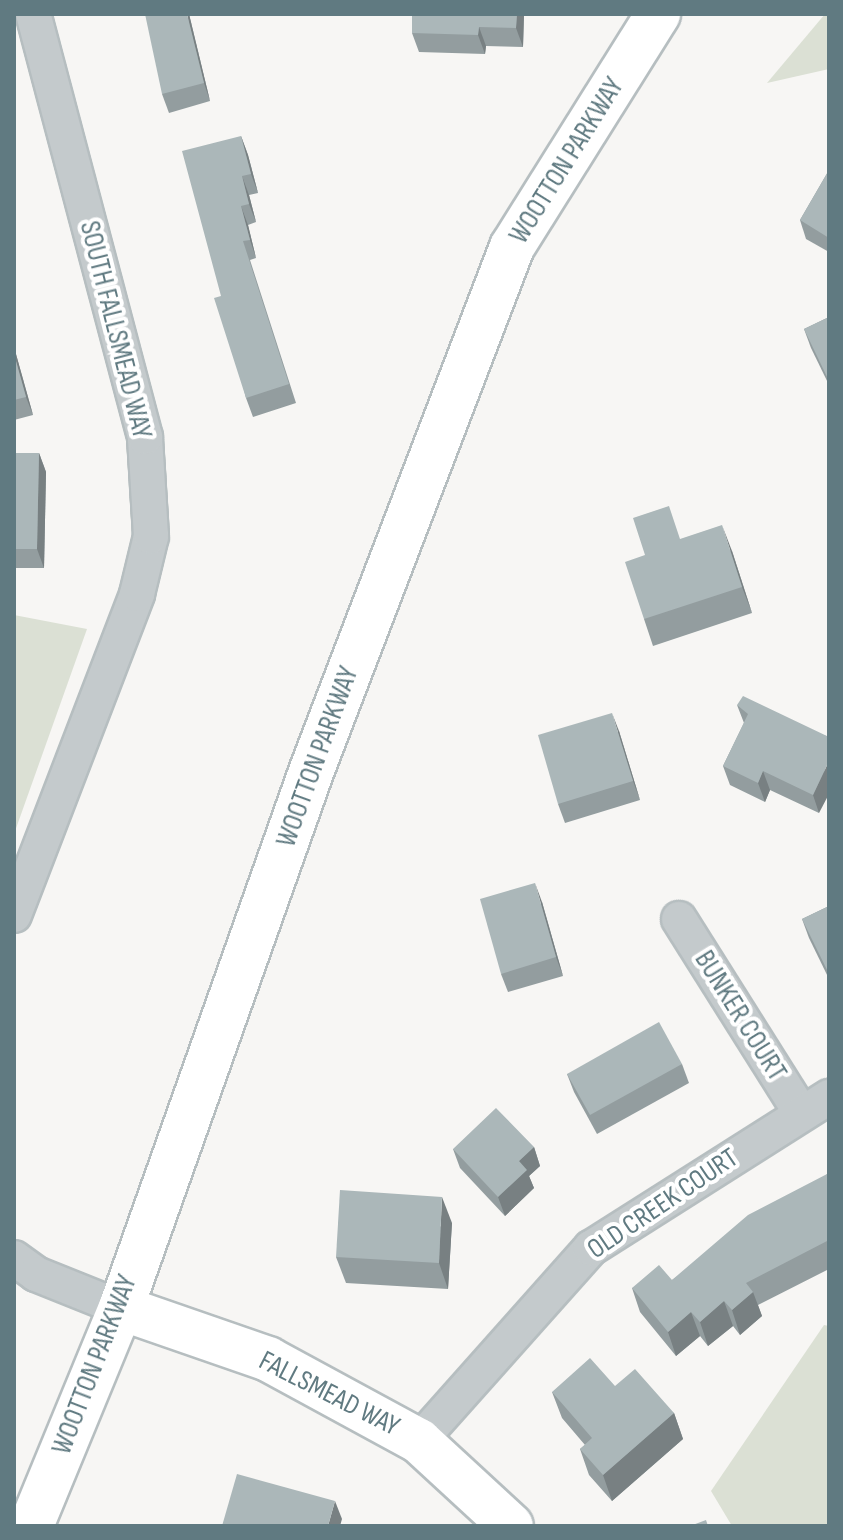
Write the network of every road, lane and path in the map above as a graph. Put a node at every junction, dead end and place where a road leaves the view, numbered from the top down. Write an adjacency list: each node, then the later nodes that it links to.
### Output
1 (33, 14): 3 (street, SOUTH FALLSMEAD WAY)
2 (658, 14): 7 (main road, WOOTTON PARKWAY)
3 (14, 915)
4 (679, 919): 5 (street, BUNKER COURT)
5 (815, 1105): 8 (street, OLD CREEK COURT)
6 (14, 1258): 7 (street)
7 (121, 1308): 8 (main road, FALLSMEAD WAY); 9 (main road, WOOTTON PARKWAY)
8 (419, 1441): 10 (main road, FALLSMEAD WAY)
9 (31, 1526)
10 (511, 1526)

